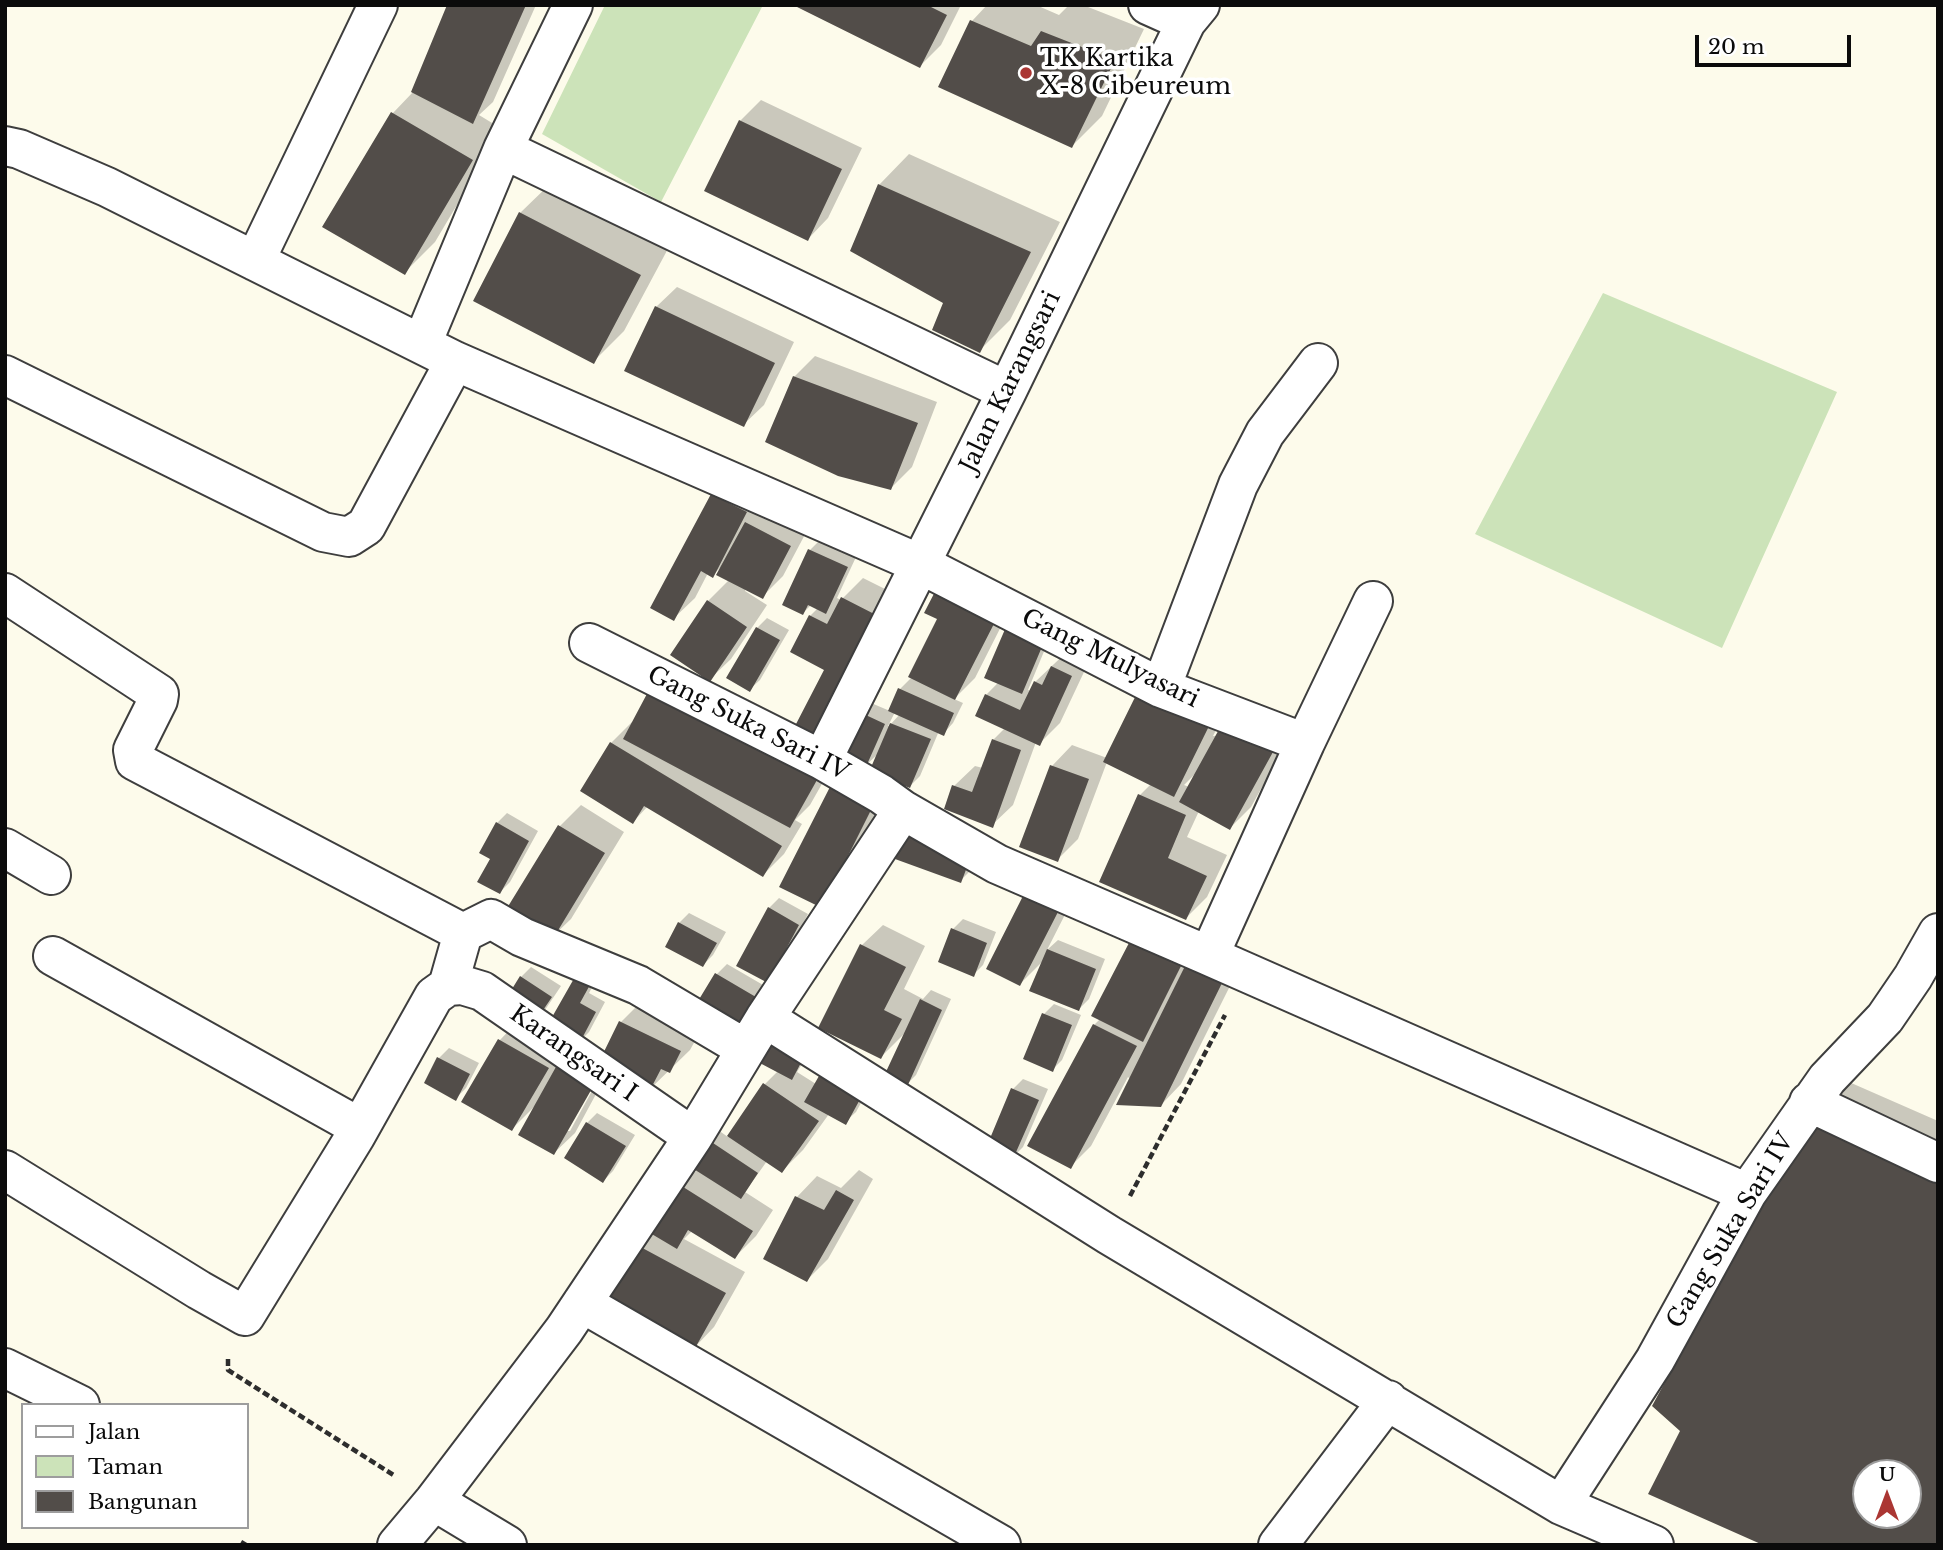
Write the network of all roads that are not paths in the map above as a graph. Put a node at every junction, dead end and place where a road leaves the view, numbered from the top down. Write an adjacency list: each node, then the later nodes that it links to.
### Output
1 (378, 5): 7 (street)
2 (573, 5): 6 (street)
3 (1148, 5): 4 (street)
4 (1193, 14): 12 (street, Jalan Karangsari)
5 (5, 146): 7 (street, Gang Mulyasari)
6 (503, 149): 8 (street); 12 (street)
7 (255, 261): 9 (street, Gang Mulyasari)
8 (426, 334)
9 (455, 361): 11 (street); 13 (street, Gang Mulyasari)
10 (1318, 363): 17 (street)
11 (5, 375)
12 (1007, 391): 13 (street, Jalan Karangsari)
13 (920, 564): 17 (street, Gang Mulyasari); 19 (street, Jalan Karangsari)
14 (5, 593): 23 (street)
15 (1373, 601): 18 (street)
16 (589, 643): 19 (street, Gang Suka Sari IV)
17 (1161, 688): 18 (street, Gang Mulyasari)
18 (1305, 743): 26 (street)
19 (822, 760): 20 (street, Gang Suka Sari IV)
20 (903, 810): 26 (street, Gang Suka Sari IV); 28 (street)
21 (5, 848): 22 (street)
22 (51, 875)
23 (463, 933): 27 (street); 28 (street)
24 (1938, 933): 29 (street, Gang Suka Sari IV)
25 (53, 956): 30 (street)
26 (1209, 956): 34 (street, Gang Suka Sari IV)
27 (448, 986): 30 (street); 31 (street, Karangsari I)
28 (756, 1034): 31 (street); 37 (street)
29 (1809, 1102): 32 (street); 34 (street, Gang Suka Sari IV)
30 (359, 1127): 33 (street)
31 (693, 1137): 35 (street)
32 (1938, 1163)
33 (5, 1170)
34 (1748, 1193): 40 (street, Gang Suka Sari IV)
35 (582, 1303): 39 (street); 43 (street)
36 (5, 1368): 38 (street)
37 (1388, 1400): 40 (street); 44 (street)
38 (76, 1403)
39 (434, 1501): 41 (street); 42 (street)
40 (1561, 1505): 45 (street)
41 (397, 1545)
42 (507, 1545)
43 (1001, 1545)
44 (1278, 1545)
45 (1654, 1545)

